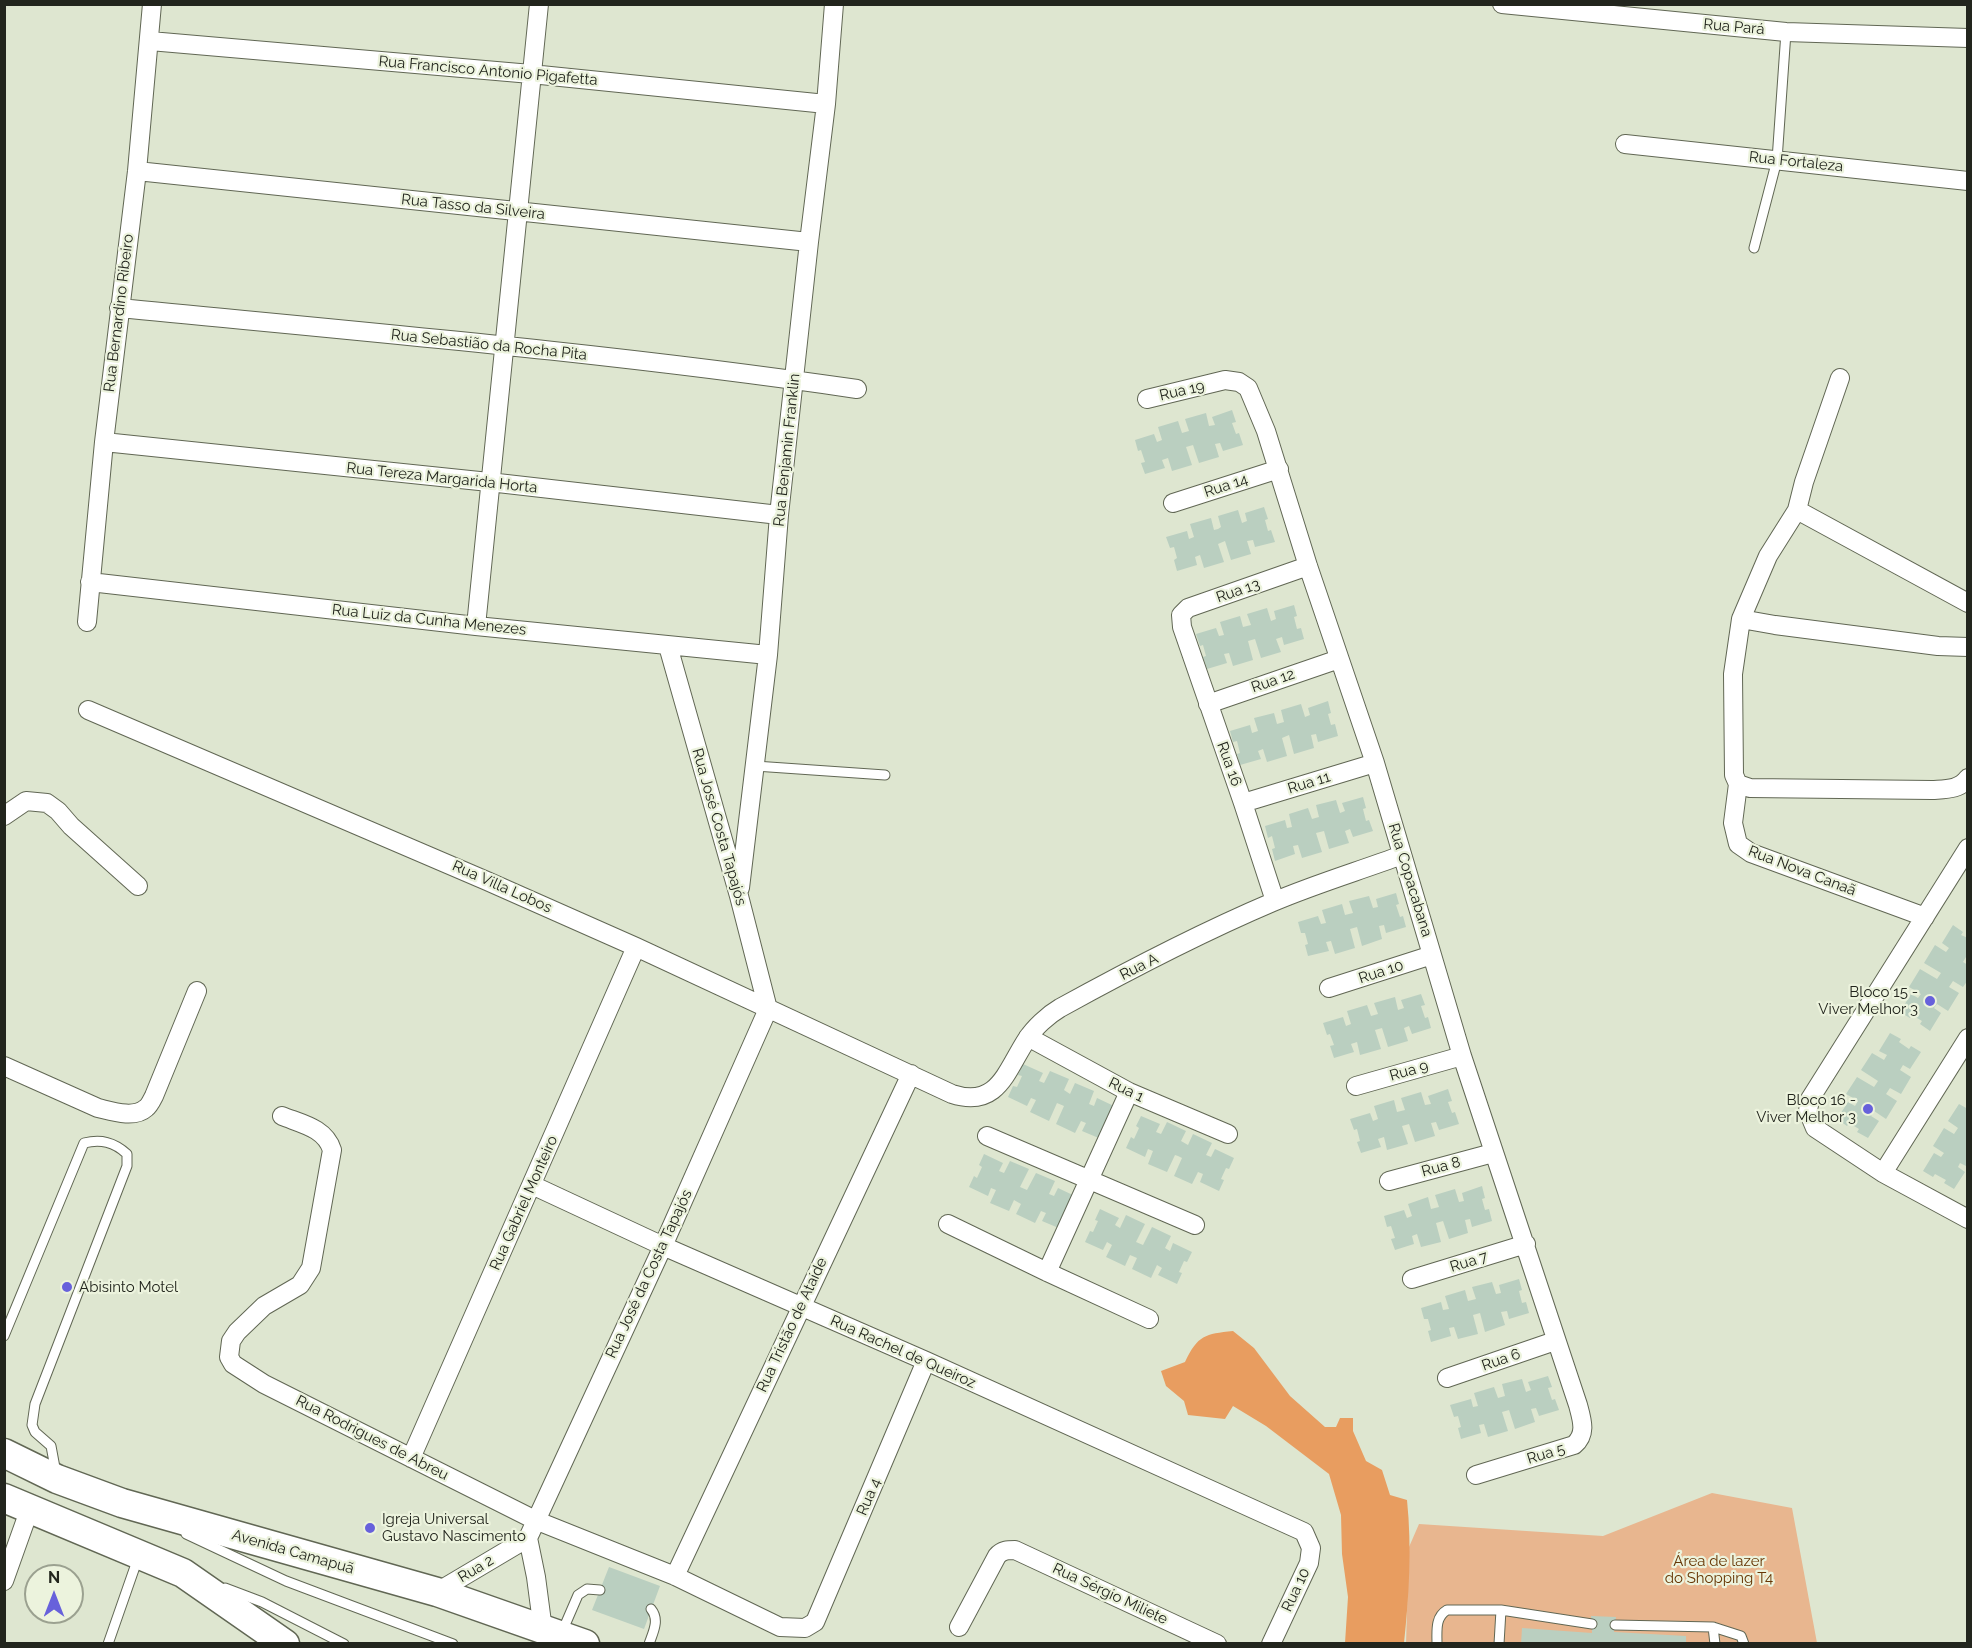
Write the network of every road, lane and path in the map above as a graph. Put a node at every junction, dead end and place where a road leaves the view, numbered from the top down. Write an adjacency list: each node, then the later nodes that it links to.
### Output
1 (152, 4): 7 (street, Rua Bernardino Ribeiro)
2 (539, 4): 8 (street)
3 (834, 4): 9 (street, Rua Benjamin Franklin)
4 (1502, 4): 5 (street, Rua Pará)
5 (1786, 32): 6 (street, Rua Pará); 11 (lane)
6 (1968, 38)
7 (150, 41): 8 (street, Rua Francisco Antonio Pigafetta); 12 (street, Rua Bernardino Ribeiro)
8 (531, 74): 9 (street, Rua Francisco Antonio Pigafetta); 14 (street)
9 (826, 104): 15 (street, Rua Benjamin Franklin)
10 (1625, 144): 11 (street, Rua Fortaleza)
11 (1777, 160): 13 (street, Rua Fortaleza); 16 (lane)
12 (137, 171): 14 (street, Rua Tasso da Silveira); 17 (street, Rua Bernardino Ribeiro)
13 (1968, 181)
14 (517, 212): 15 (street, Rua Tasso da Silveira); 18 (street)
15 (809, 242): 20 (street, Rua Benjamin Franklin)
16 (1754, 248)
17 (120, 308): 18 (street, Rua Sebastião da Rocha Pita); 24 (street, Rua Bernardino Ribeiro)
18 (506, 346): 20 (street, Rua Sebastião da Rocha Pita); 26 (street)
19 (1840, 378): 28 (street)
20 (794, 380): 22 (street, Rua Sebastião da Rocha Pita); 29 (street, Rua Benjamin Franklin)
21 (1217, 382): 23 (street, Rua 19); 25 (street, Rua Copacabana)
22 (857, 389)
23 (1147, 399)
24 (104, 442): 26 (street, Rua Tereza Margarida Horta); 31 (street, Rua Bernardino Ribeiro)
25 (1279, 469): 27 (street, Rua 14); 30 (street, Rua Copacabana)
26 (489, 482): 29 (street, Rua Tereza Margarida Horta); 35 (street)
27 (1173, 503)
28 (1797, 510): 32 (street); 33 (street)
29 (779, 515): 39 (street, Rua Benjamin Franklin)
30 (1308, 566): 36 (street, Rua 13); 40 (street, Rua Copacabana)
31 (90, 582): 34 (street, Rua Bernardino Ribeiro); 35 (street, Rua Luiz da Cunha Menezes)
32 (1968, 603)
33 (1741, 619): 38 (street); 47 (street)
34 (87, 622)
35 (476, 626): 37 (street, Rua Luiz da Cunha Menezes)
36 (1182, 627): 41 (street, Rua 16)
37 (668, 646): 39 (street, Rua Luiz da Cunha Menezes); 53 (street, Rua José Costa Tapajós)
38 (1968, 647)
39 (768, 656): 44 (street, Rua Benjamin Franklin)
40 (1339, 659): 41 (street, Rua 12); 43 (street, Rua Copacabana)
41 (1208, 704): 48 (street, Rua 16)
42 (88, 710): 56 (street, Rua Villa Lobos)
43 (1375, 763): 48 (street, Rua 11); 51 (street, Rua Copacabana)
44 (755, 766): 45 (lane); 53 (street, Rua Benjamin Franklin)
45 (885, 775)
46 (1968, 778): 47 (street)
47 (1738, 784): 55 (street, Rua Nova Canaã)
48 (1243, 803): 54 (street, Rua 16)
49 (4, 816): 52 (street)
50 (1968, 848): 55 (street)
51 (1402, 855): 54 (street, Rua A); 57 (street, Rua Copacabana)
52 (138, 886)
53 (739, 896): 60 (street, Rua José Costa Tapajós)
54 (1275, 901): 61 (street, Rua A)
55 (1924, 917): 72 (street)
56 (636, 947): 60 (street, Rua Villa Lobos); 75 (street, Rua Gabriel Monteiro)
57 (1432, 955): 58 (street, Rua 10); 63 (street, Rua Copacabana)
58 (1329, 988)
59 (197, 992): 64 (street)
60 (768, 1009): 65 (street, Rua Villa Lobos); 80 (street, Rua José da Costa Tapajós)
61 (1028, 1037): 65 (street, Rua A); 67 (street, Rua 1)
62 (1968, 1038): 72 (street)
63 (1462, 1056): 66 (street, Rua 9); 71 (street, Rua Copacabana)
64 (4, 1066)
65 (911, 1074): 83 (street, Rua Tristão de Ataíde)
66 (1356, 1086)
67 (1129, 1092): 69 (street, Rua 1); 73 (street)
68 (282, 1116): 91 (street, Rua Rodrigues de Abreu)
69 (1228, 1134)
70 (987, 1136): 73 (street)
71 (1493, 1153): 74 (street, Rua 8); 79 (street, Rua Copacabana)
72 (1883, 1173): 76 (street)
73 (1089, 1179): 78 (street); 81 (street)
74 (1389, 1181)
75 (532, 1185): 80 (street, Rua Rachel de Queiroz); 91 (street, Rua Gabriel Monteiro)
76 (1968, 1220)
77 (948, 1224): 81 (street)
78 (1195, 1225)
79 (1526, 1244): 82 (street, Rua 7); 86 (street, Rua Copacabana)
80 (663, 1246): 83 (street, Rua Rachel de Queiroz); 97 (street, Rua José da Costa Tapajós)
81 (1047, 1272): 84 (street)
82 (1412, 1280)
83 (800, 1307): 87 (street, Rua Rachel de Queiroz); 101 (street, Rua Tristão de Ataíde)
84 (1149, 1319)
85 (4, 1336): 93 (lane)
86 (1555, 1341): 88 (street, Rua 6); 89 (street, Rua Copacabana)
87 (926, 1361): 96 (street, Rua Rachel de Queiroz); 111 (street, Rua 4)
88 (1447, 1378)
89 (1578, 1405): 92 (street, Rua 5)
90 (4, 1453): 93 (main road, Avenida Camapuã)
91 (411, 1458): 97 (street, Rua Rodrigues de Abreu)
92 (1476, 1474)
93 (57, 1479): 95 (main road, Avenida Camapuã)
94 (17, 1503): 99 (main road); 102 (street)
95 (122, 1503): 104 (main road, Avenida Camapuã); 116 (lane)
96 (1274, 1518): 119 (street, Rua 10)
97 (535, 1520): 98 (street, Rua José da Costa Tapajós); 101 (street, Rua Rodrigues de Abreu)
98 (528, 1538): 104 (street, Rua 2); 112 (street)
99 (140, 1555): 100 (main road); 113 (lane)
100 (183, 1573): 114 (main road); 115 (lane)
101 (675, 1576): 111 (street, Rua Rodrigues de Abreu)
102 (4, 1581)
103 (600, 1590): 112 (lane)
104 (436, 1593): 112 (main road, Avenida Camapuã)
105 (651, 1609): 117 (lane)
106 (1501, 1610): 107 (lane); 120 (lane); 121 (lane)
107 (1592, 1624)
108 (1615, 1625): 110 (lane)
109 (959, 1627): 118 (street, Rua Sérgio Miliete)
110 (1713, 1627): 122 (lane); 123 (lane)
111 (805, 1628)
112 (563, 1636)
113 (108, 1644)
114 (285, 1644)
115 (344, 1644)
116 (453, 1644)
117 (650, 1644)
118 (1217, 1644)
119 (1271, 1644)
120 (1437, 1644)
121 (1499, 1644)
122 (1715, 1644)
123 (1744, 1644)

